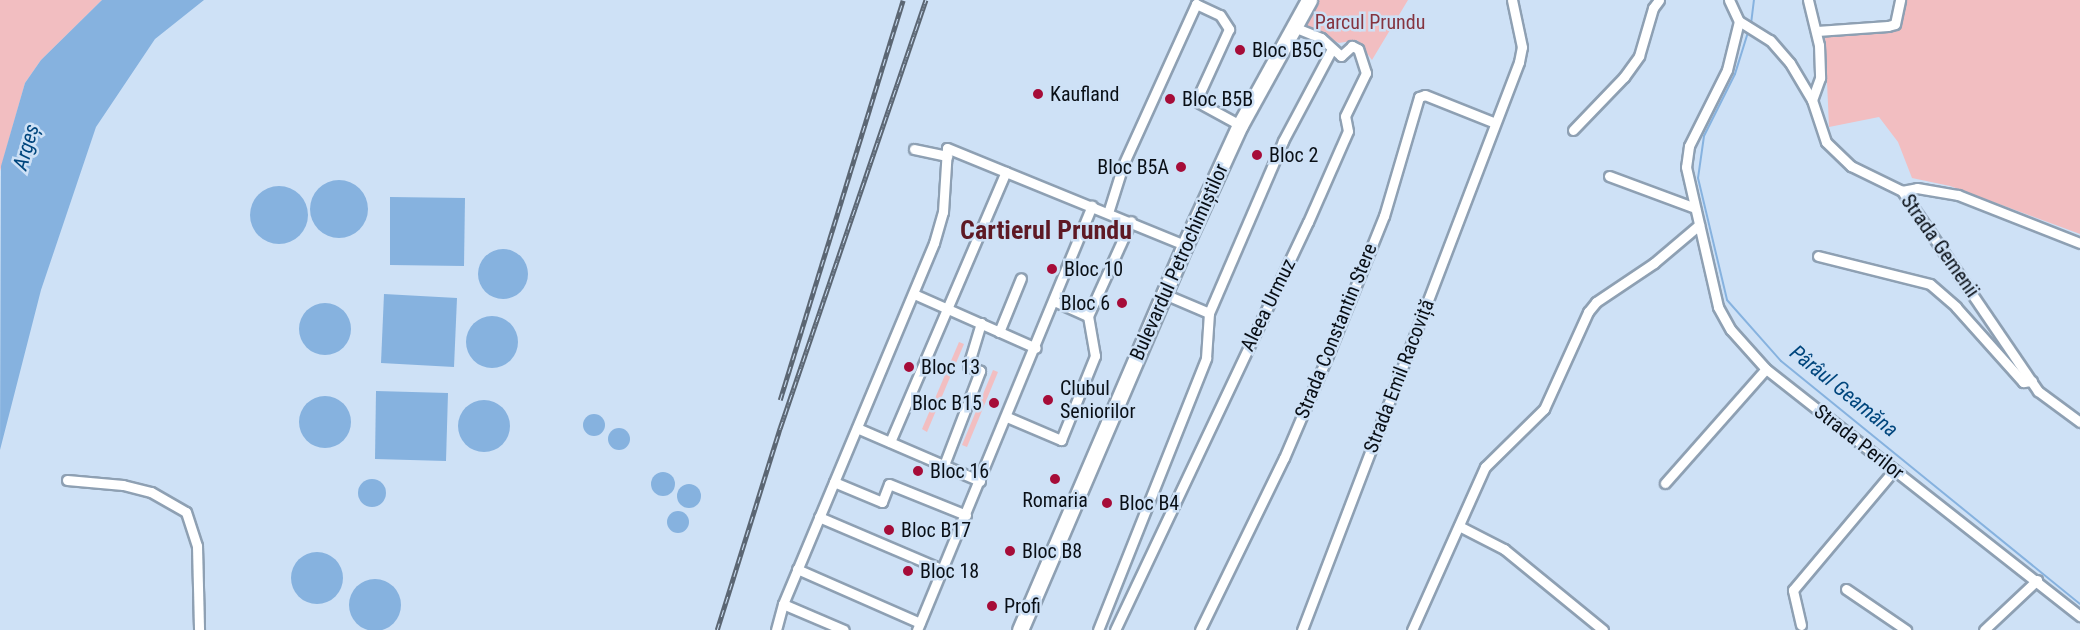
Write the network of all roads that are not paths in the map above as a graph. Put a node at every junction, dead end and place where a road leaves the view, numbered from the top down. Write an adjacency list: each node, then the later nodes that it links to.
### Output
1 (1309, 0): 8 (main road, Bulevardul Petrochimiștilor)
2 (1512, 0): 12 (street, Strada Emil Racoviță)
3 (1659, 0): 14 (street)
4 (1729, 0): 7 (street)
5 (1808, 0): 9 (street)
6 (1899, 0): 9 (street)
7 (1742, 23): 11 (street, Strada Gemenii); 21 (street, Strada Perilor)
8 (1294, 27): 10 (street); 13 (main road, Bulevardul Petrochimiștilor)
9 (1817, 31): 11 (street)
10 (1332, 49): 33 (street); 66 (street, Aleea Urmuz)
11 (1812, 100): 19 (street, Strada Gemenii)
12 (1493, 122): 67 (street, Strada Constantin Stere); 68 (street, Strada Emil Racoviță)
13 (1240, 125): 22 (street); 26 (main road, Bulevardul Petrochimiștilor)
14 (1573, 130)
15 (914, 149): 16 (street)
16 (947, 156): 17 (street); 29 (street)
17 (1006, 172): 20 (street); 32 (street)
18 (1609, 176): 21 (street)
19 (1902, 191): 25 (street); 39 (street, Strada Gemenii)
20 (1092, 206): 22 (street); 31 (street)
21 (1695, 208): 24 (street, Strada Perilor)
22 (1108, 213): 23 (street)
23 (1131, 221): 26 (street); 34 (street)
24 (1699, 225): 38 (street, Strada Perilor); 52 (street)
25 (2080, 243)
26 (1185, 245): 30 (main road, Bulevardul Petrochimiștilor)
27 (1818, 256): 39 (street)
28 (1022, 278): 36 (street)
29 (914, 294): 32 (street); 42 (street)
30 (1164, 294): 33 (street); 64 (main road, Bulevardul Petrochimiștilor)
31 (1056, 302): 34 (street); 37 (street)
32 (947, 308): 35 (street); 43 (street)
33 (1209, 313): 65 (street)
34 (1088, 316): 40 (street)
35 (981, 323): 36 (street); 44 (street)
36 (999, 332): 37 (street)
37 (1036, 348): 40 (street)
38 (1766, 369): 45 (street, Strada Perilor); 49 (street)
39 (2032, 381): 41 (street, Strada Gemenii)
40 (1007, 417): 47 (street)
41 (2080, 422)
42 (857, 428): 43 (street); 48 (street)
43 (890, 442): 44 (street)
44 (944, 465): 47 (street)
45 (1894, 470): 55 (street, Strada Perilor); 59 (street)
46 (67, 480): 61 (street)
47 (980, 481): 50 (street)
48 (834, 482): 50 (street); 51 (street)
49 (1665, 483)
50 (966, 515): 54 (street)
51 (819, 517): 53 (street); 54 (street)
52 (1459, 526): 69 (street); 70 (street)
53 (797, 569): 57 (street); 60 (street)
54 (943, 570): 60 (street)
55 (2037, 580): 58 (street, Strada Perilor); 72 (street)
56 (1846, 589): 71 (street)
57 (783, 604): 62 (street); 63 (street)
58 (2080, 616)
59 (1801, 626)
60 (918, 627)
61 (199, 630)
62 (776, 630)
63 (844, 630)
64 (1020, 630)
65 (1098, 630)
66 (1114, 630)
67 (1200, 630)
68 (1302, 630)
69 (1412, 630)
70 (1603, 630)
71 (1906, 630)
72 (1984, 630)

